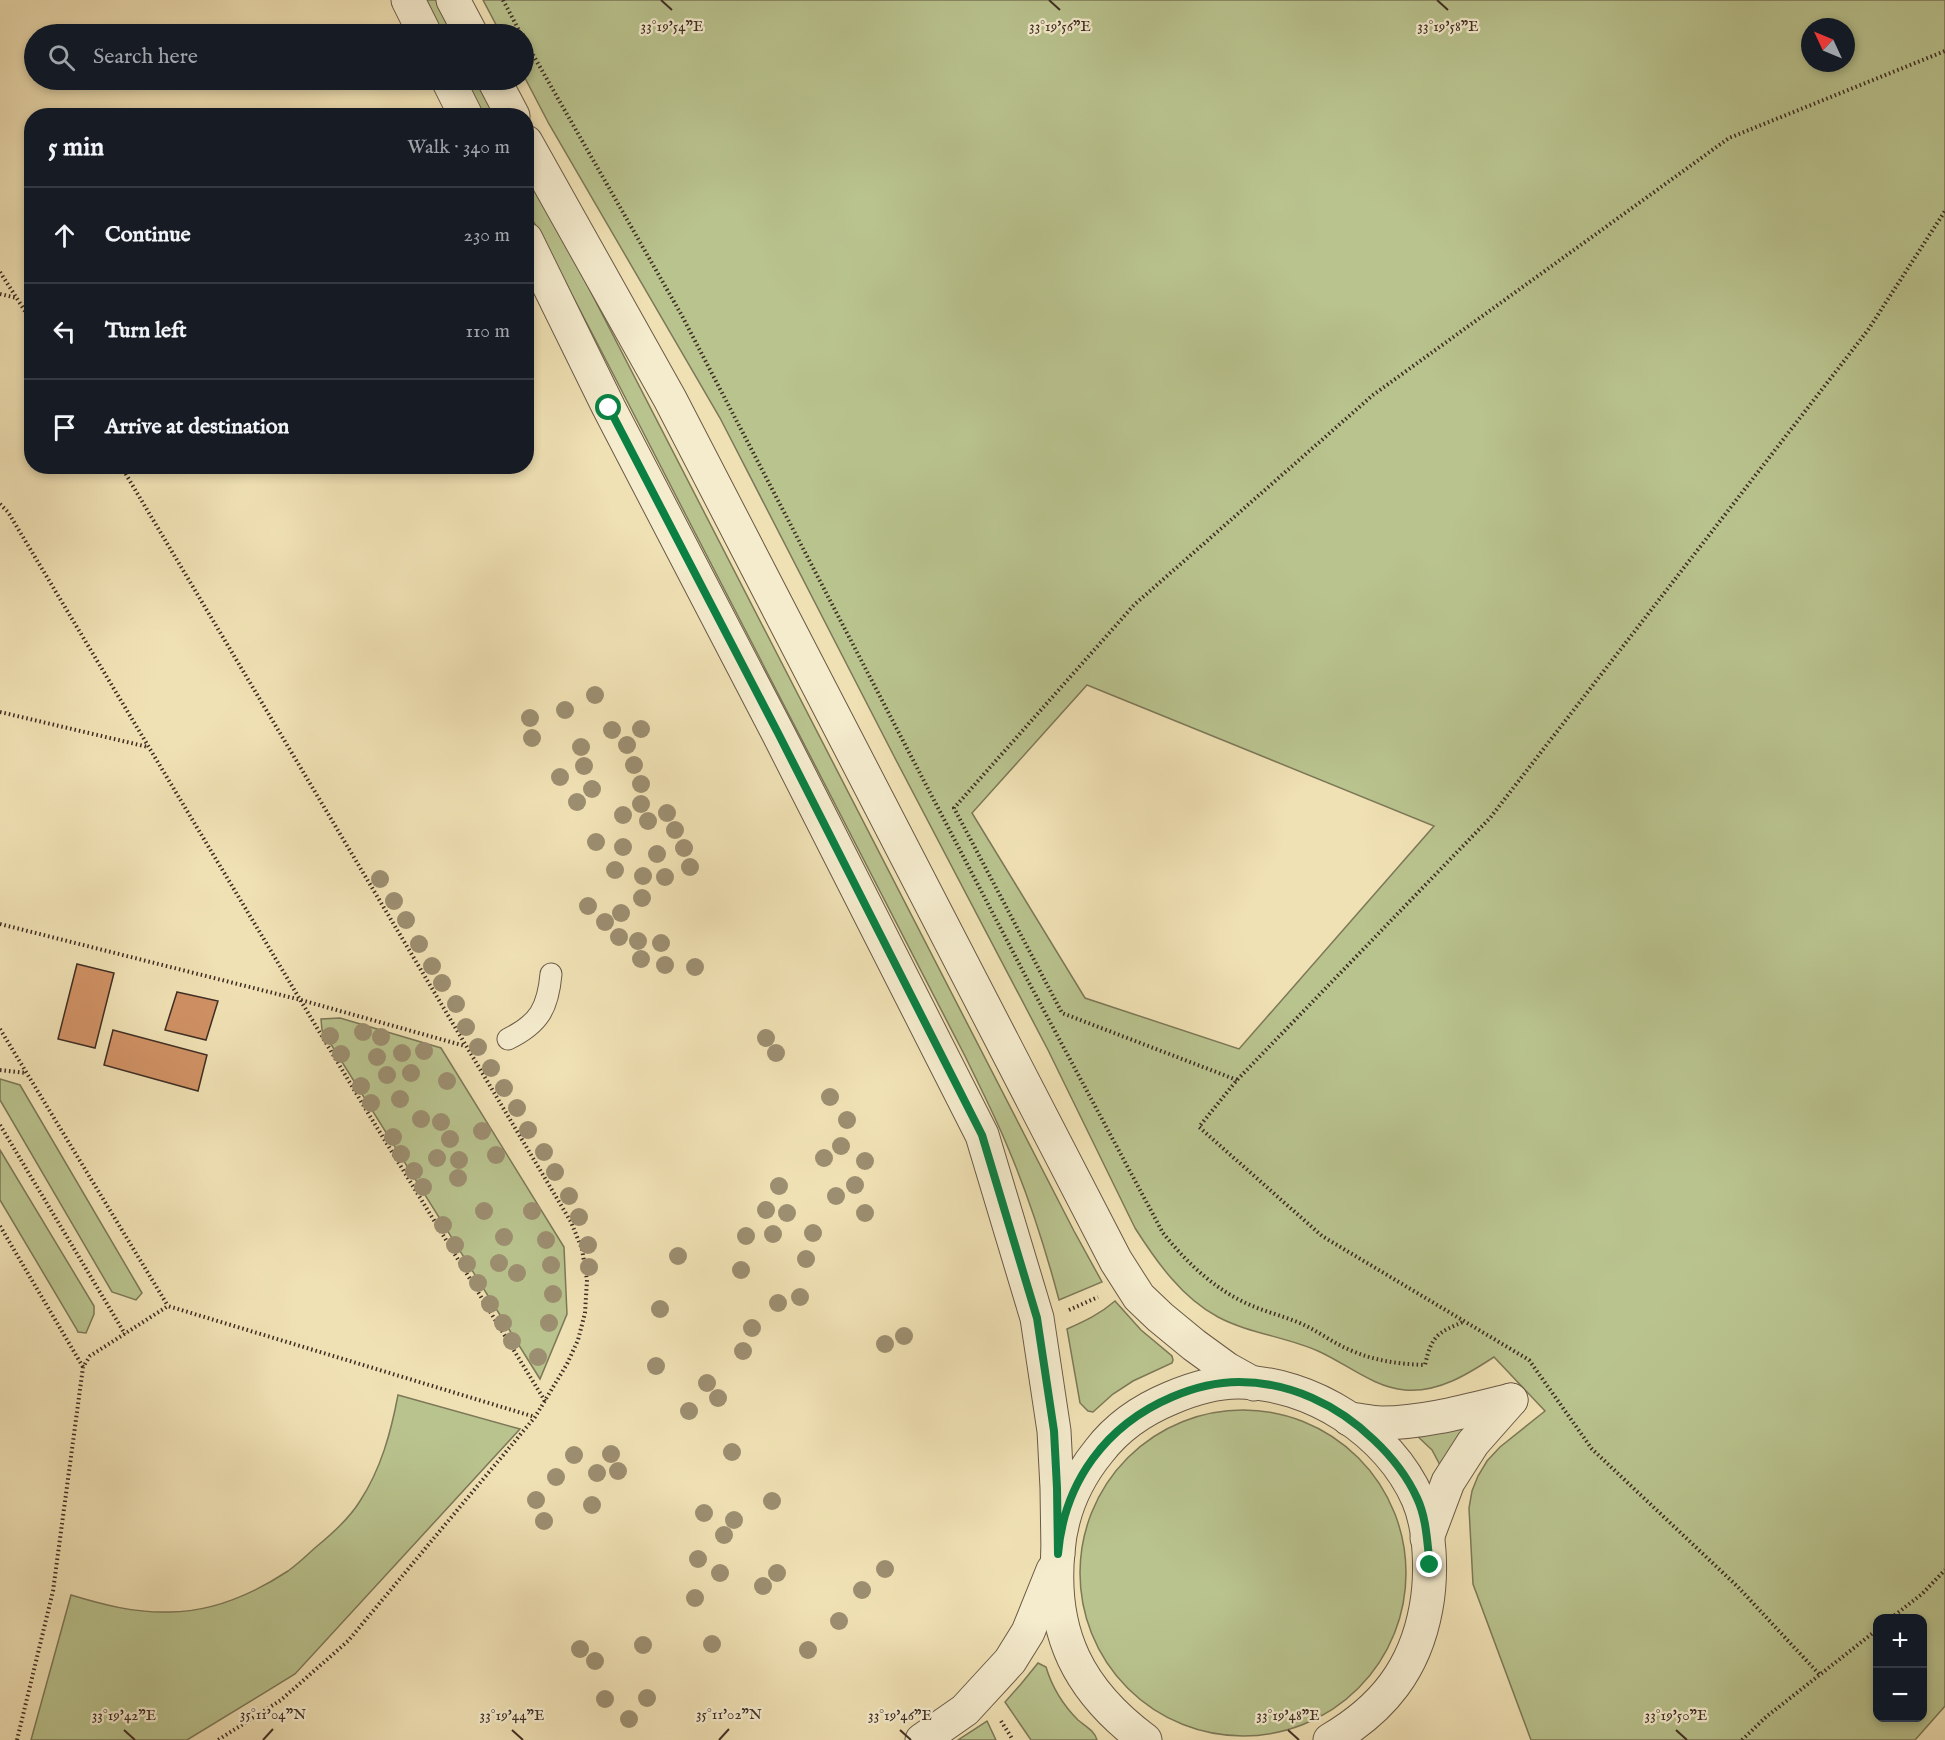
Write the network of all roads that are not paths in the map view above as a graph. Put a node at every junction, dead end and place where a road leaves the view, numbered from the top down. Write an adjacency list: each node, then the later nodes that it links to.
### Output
1 (408, 0): 3 (street)
2 (453, 0): 4 (street)
3 (421, 24)
4 (466, 24)
5 (453, 90): 7 (street)
6 (499, 90): 8 (street)
7 (462, 108)
8 (509, 108)
9 (534, 156): 13 (street)
10 (534, 255): 16 (street)
11 (550, 974): 12 (lane)
12 (508, 1039)
13 (1254, 1384): 14 (street); 16 (street)
14 (1349, 1419): 15 (street); 15 (street)
15 (1427, 1538): 19 (street)
16 (1057, 1556): 17 (street); 18 (street)
17 (922, 1740)
18 (1145, 1740)
19 (1330, 1740)

